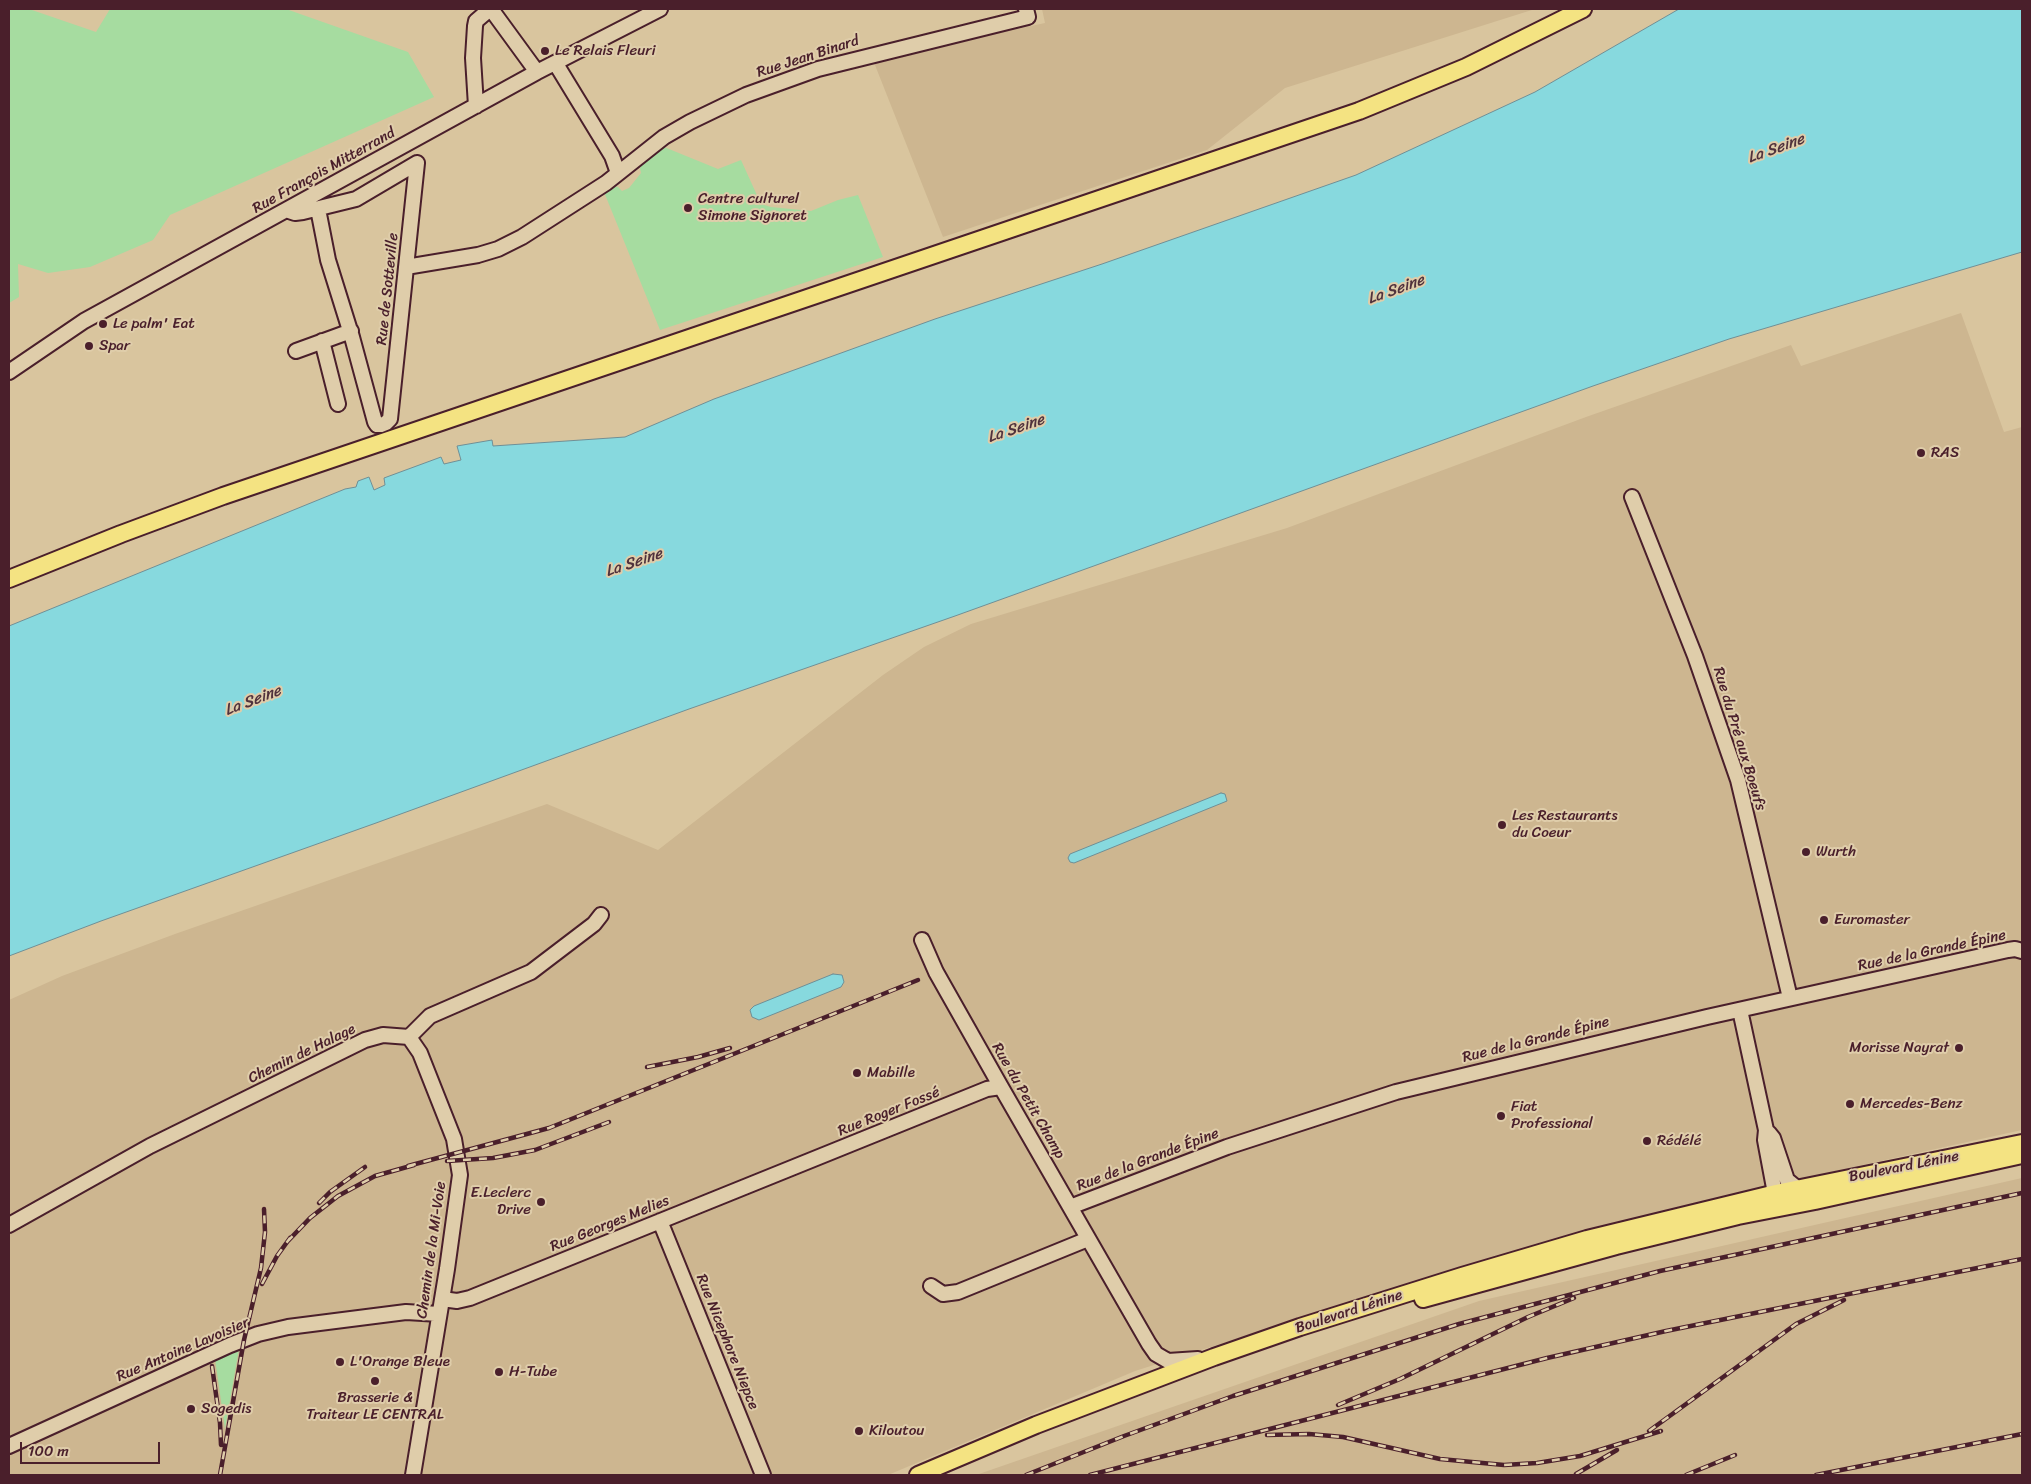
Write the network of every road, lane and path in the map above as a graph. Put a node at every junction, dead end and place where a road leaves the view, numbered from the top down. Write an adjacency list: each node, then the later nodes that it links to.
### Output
1 (490, 9): 6 (street); 7 (street)
2 (660, 9): 5 (street, Rue François Mitterrand)
3 (1583, 9): 18 (main road)
4 (1027, 13): 8 (street, Rue Jean Binard)
5 (556, 64): 6 (street, Rue François Mitterrand); 8 (street)
6 (537, 72): 7 (street, Rue François Mitterrand)
7 (476, 106): 10 (street, Rue François Mitterrand)
8 (618, 173): 11 (street, Rue Jean Binard)
9 (318, 209): 10 (street); 11 (street, Rue de Sotteville); 12 (street)
10 (286, 210): 15 (street, Rue François Mitterrand)
11 (406, 266): 12 (street, Rue de Sotteville)
12 (351, 331): 13 (street)
13 (322, 341): 14 (street); 16 (street)
14 (296, 351)
15 (9, 372)
16 (338, 404)
17 (1632, 497): 22 (street, Rue du Pré aux Boeufs)
18 (9, 579)
19 (601, 915): 24 (street)
20 (922, 940): 25 (street, Rue du Petit Champ)
21 (2022, 951): 22 (street, Rue de la Grande Épine)
22 (1790, 998): 23 (street, Rue de la Grande Épine)
23 (1740, 1010): 29 (street); 30 (street, Rue de la Grande Épine)
24 (409, 1037): 32 (street, Chemin de Halage); 35 (street, Chemin de la Mi-Voie)
25 (1001, 1087): 28 (street, Rue Roger Fossé); 30 (street, Rue du Petit Champ)
26 (2022, 1143): 29 (main road, Boulevard Lénine)
27 (2022, 1155): 29 (main road, Boulevard Lénine)
28 (790, 1169): 31 (street, Rue Georges Melies)
29 (1785, 1195): 37 (main road, Boulevard Lénine); 39 (main road, Boulevard Lénine)
30 (1070, 1207): 33 (street, Rue du Petit Champ)
31 (660, 1221): 35 (street, Rue Georges Melies); 41 (street, Rue Nicephore Niepce)
32 (9, 1225)
33 (1088, 1239): 34 (street); 37 (street, Rue du Petit Champ)
34 (931, 1286)
35 (442, 1299): 36 (street, Chemin de la Mi-Voie)
36 (439, 1314): 38 (street, Rue Antoine Lavoisier); 40 (street, Chemin de la Mi-Voie)
37 (1214, 1357): 39 (main road, Boulevard Lénine)
38 (9, 1446)
39 (940, 1472): 42 (main road)
40 (413, 1475)
41 (763, 1475)
42 (918, 1475)

